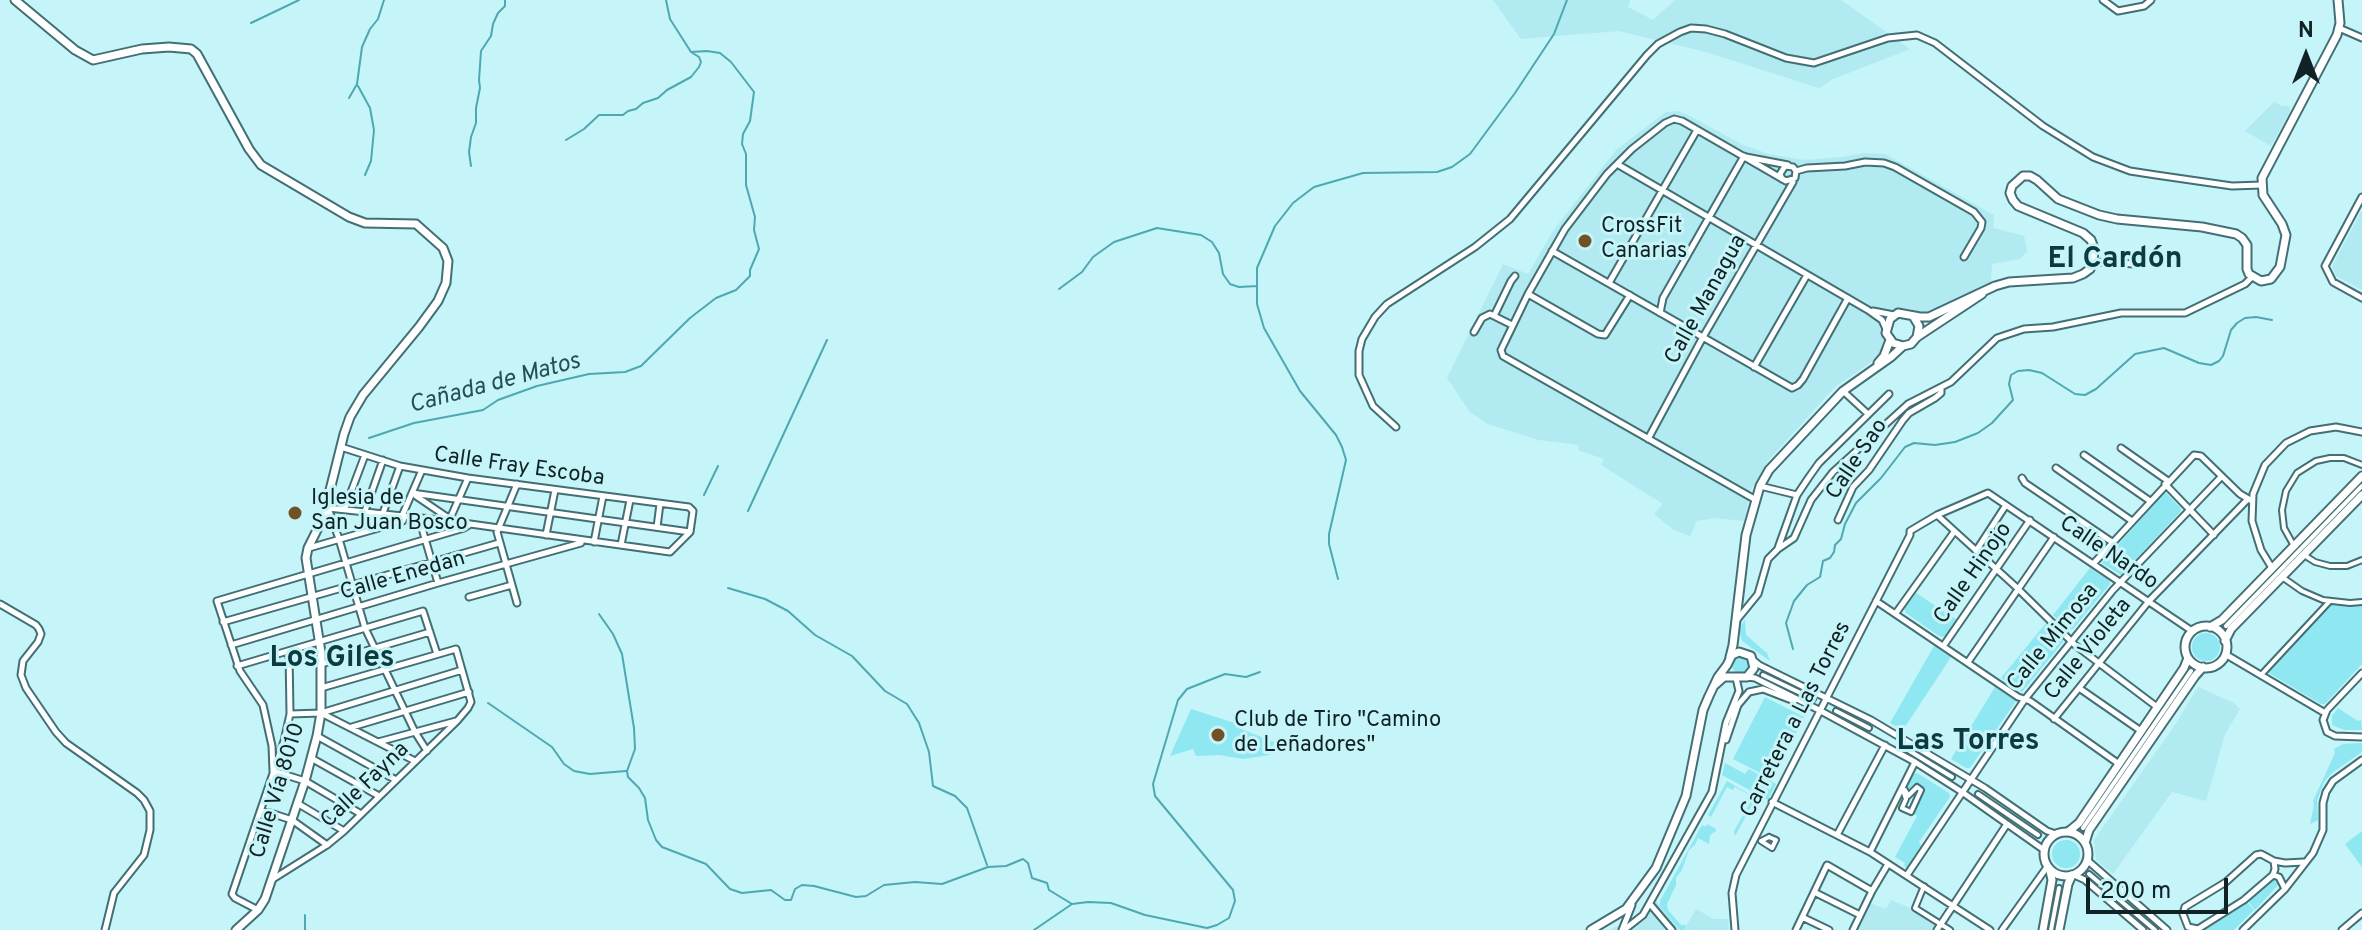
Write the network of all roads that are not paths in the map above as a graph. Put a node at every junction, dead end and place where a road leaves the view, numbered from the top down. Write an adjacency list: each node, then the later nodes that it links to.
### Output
1 (15, 0): 52 (street, Calle Vía 8010)
2 (2103, 0): 3 (street)
3 (2151, 0)
4 (2338, 0): 5 (street)
5 (2339, 28): 6 (street); 13 (street)
6 (2362, 38)
7 (1697, 130): 8 (street); 9 (street); 14 (street)
8 (1744, 156): 10 (street); 12 (street); 16 (street)
9 (1617, 164): 14 (street); 18 (street)
10 (1789, 165): 11 (street); 12 (street)
11 (1796, 175): 12 (street); 17 (street, Calle Managua); 19 (street)
12 (1782, 179)
13 (2262, 185): 24 (street); 49 (street)
14 (1661, 191): 16 (street); 25 (street)
15 (2362, 197): 30 (street)
16 (1708, 218): 17 (street); 32 (street)
17 (1756, 245): 22 (street); 39 (street, Calle Managua)
18 (1552, 251): 25 (street); 27 (street)
19 (1964, 257)
20 (2093, 262): 21 (street); 24 (street); 26 (street)
21 (2136, 264)
22 (1807, 275): 29 (street); 43 (street)
23 (1515, 276): 34 (street)
24 (2252, 277): 45 (street)
25 (1609, 283): 28 (street)
26 (1987, 290): 35 (street); 40 (street)
27 (1528, 294): 28 (street); 36 (street)
28 (1630, 295): 32 (street)
29 (1848, 298): 31 (street); 43 (street)
30 (2362, 298)
31 (1868, 310): 33 (street); 37 (street)
32 (1660, 313): 39 (street)
33 (1894, 315): 35 (street); 37 (street)
34 (1494, 316): 36 (street); 38 (street)
35 (1913, 316): 40 (street)
36 (1512, 325): 51 (street)
37 (1886, 329): 41 (street)
38 (1474, 332)
39 (1703, 337): 43 (street); 51 (street, Calle Managua)
40 (1917, 337): 42 (street)
41 (1890, 340): 42 (street); 44 (street)
42 (1903, 346): 44 (street)
43 (1754, 367)
44 (1873, 369): 46 (street)
45 (1941, 389): 92 (street, Calle Sao); 114 (street)
46 (1843, 391): 48 (street); 67 (street)
47 (1889, 394): 48 (street)
48 (1868, 414): 71 (street)
49 (1396, 427)
50 (2362, 432): 77 (street)
51 (1648, 439): 76 (street)
52 (341, 447): 54 (street, Calle Fray Escoba); 82 (street, Calle Vía 8010)
53 (2121, 448): 65 (street)
54 (365, 455): 56 (street, Calle Fray Escoba); 83 (street)
55 (2084, 455): 78 (street)
56 (383, 460): 58 (street, Calle Fray Escoba); 85 (street)
57 (2362, 465): 112 (street)
58 (400, 466): 60 (street, Calle Fray Escoba); 86 (street)
59 (2056, 468): 95 (street)
60 (422, 470): 63 (street, Calle Fray Escoba); 70 (street)
61 (2362, 476): 112 (street)
62 (2221, 477): 65 (street); 77 (street); 84 (street, Calle Mimosa)
63 (468, 478): 66 (street, Calle Fray Escoba); 74 (street)
64 (2022, 478): 109 (street)
65 (2166, 483): 78 (street); 84 (street)
66 (517, 484): 69 (street, Calle Fray Escoba); 81 (street)
67 (1760, 486): 71 (street); 76 (street)
68 (2362, 486): 144 (street)
69 (555, 490): 73 (street, Calle Fray Escoba); 87 (street)
70 (412, 493): 74 (street); 89 (street); 94 (street)
71 (1797, 495): 114 (street)
72 (2362, 495): 116 (street)
73 (603, 496): 75 (street, Calle Fray Escoba); 91 (street)
74 (458, 500): 81 (street); 94 (street)
75 (630, 500): 79 (street, Calle Fray Escoba); 96 (street)
76 (1756, 500): 143 (street)
77 (2250, 500): 103 (street, Calle Violeta); 122 (street)
78 (2150, 501): 95 (street)
79 (660, 504): 98 (street); 100 (street, Calle Fray Escoba)
80 (2006, 505): 88 (street); 93 (street, Calle Nardo); 115 (street)
81 (507, 507): 87 (street); 99 (street)
82 (328, 508): 83 (street); 105 (street); 113 (street, Calle Vía 8010)
83 (345, 508): 85 (street)
84 (2189, 510): 103 (street); 126 (street, Calle Mimosa)
85 (365, 511): 86 (street)
86 (383, 513): 89 (street)
87 (550, 513): 91 (street); 102 (street)
88 (1937, 515): 101 (street); 133 (street, Carretera a Las Torres)
89 (403, 516): 90 (street); 105 (street)
90 (419, 518): 94 (street); 106 (street)
91 (599, 519): 96 (street); 108 (street)
92 (1838, 520)
93 (2030, 520): 104 (street, Calle Nardo); 123 (street, Calle Hinojo)
94 (449, 521): 97 (street)
95 (2132, 521): 109 (street)
96 (625, 523): 98 (street); 111 (street)
97 (469, 525): 99 (street); 106 (street)
98 (657, 527): 100 (street)
99 (497, 529): 102 (street); 110 (street)
100 (690, 532): 111 (street)
101 (1954, 532): 115 (street); 140 (street)
102 (546, 535): 107 (street)
103 (2214, 535): 134 (street, Calle Violeta)
104 (2054, 537): 121 (street, Calle Nardo); 130 (street)
105 (339, 539): 113 (street); 118 (street)
106 (425, 539): 118 (street); 119 (street)
107 (586, 541): 108 (street); 120 (street, Calle Enedan)
108 (594, 542): 111 (street)
109 (2112, 542): 121 (street)
110 (499, 543): 119 (street); 120 (street)
111 (621, 545)
112 (2294, 546): 122 (street)
113 (308, 548): 124 (street, Calle Vía 8010)
114 (1778, 549): 143 (street)
115 (1976, 551): 123 (street)
116 (2304, 555): 117 (street); 125 (street)
117 (2362, 560)
118 (346, 562): 124 (street); 128 (street)
119 (431, 562): 127 (street); 128 (street)
120 (506, 564): 127 (street, Calle Enedan); 129 (street)
121 (2093, 564): 126 (street, Calle Nardo)
122 (2272, 568): 145 (street)
123 (1996, 570): 130 (street); 153 (street, Calle Hinojo)
124 (307, 573): 131 (street, Calle Vía 8010); 142 (street)
125 (2282, 577): 135 (street); 150 (street)
126 (2121, 582): 134 (street, Calle Nardo); 151 (street, Calle Mimosa)
127 (438, 583): 139 (street, Calle Enedan)
128 (352, 584): 131 (street); 139 (street)
129 (512, 585): 132 (street); 137 (street)
130 (2017, 588): 151 (street); 161 (street)
131 (311, 596): 141 (street, Calle Vía 8010); 142 (street)
132 (469, 597)
133 (1876, 601): 140 (street); 179 (street, Carretera a Las Torres)
134 (2149, 601): 147 (street, Calle Nardo); 162 (street, Calle Violeta)
135 (2329, 602): 136 (street); 171 (street)
136 (2362, 602)
137 (517, 603)
138 (0, 604): 258 (street)
139 (357, 606): 141 (street, Calle Enedan); 146 (street)
140 (1896, 613): 153 (street)
141 (315, 619): 149 (street, Calle Vía 8010); 152 (street, Calle Enedan)
142 (223, 622): 152 (street)
143 (1736, 622): 158 (street); 160 (street)
144 (2226, 626)
145 (2210, 627): 147 (street); 150 (street)
146 (365, 628): 148 (street); 149 (street); 154 (street)
147 (2192, 631): 159 (street)
148 (430, 632): 154 (street); 156 (street)
149 (319, 641): 155 (street); 163 (street, Calle Vía 8010)
150 (2225, 641): 157 (street)
151 (2072, 642): 162 (street); 181 (street, Calle Mimosa)
152 (231, 645): 164 (street)
153 (1944, 645): 161 (street)
154 (375, 648): 163 (street); 166 (street)
155 (289, 651): 164 (street); 189 (street)
156 (437, 654): 166 (street); 167 (street)
157 (2225, 654): 165 (street); 171 (street)
158 (1750, 657): 160 (street); 172 (street); 179 (street)
159 (2188, 658): 165 (street); 183 (street)
160 (1729, 661): 173 (street); 174 (street)
161 (1968, 662): 181 (street)
162 (2099, 663): 176 (street, Calle Violeta); 183 (street)
163 (321, 664): 175 (street, Calle Vía 8010)
164 (237, 666): 208 (street)
165 (2203, 667): 229 (street)
166 (385, 668): 175 (street); 177 (street)
167 (462, 670): 177 (street); 178 (street)
168 (2191, 671): 223 (street)
169 (2362, 673): 188 (street)
170 (1763, 675): 180 (street)
171 (2261, 675): 188 (street)
172 (1747, 677): 173 (street); 182 (street)
173 (1736, 678): 174 (street); 201 (street)
174 (1715, 685): 249 (street)
175 (321, 688): 187 (street, Calle Vía 8010)
176 (2079, 688): 190 (street, Calle Violeta); 194 (street)
177 (395, 690): 184 (street); 187 (street)
178 (469, 692): 184 (street); 191 (street, Calle Fayna)
179 (1826, 697): 185 (street, Carretera a Las Torres); 211 (street)
180 (1813, 699)
181 (2025, 699): 190 (street); 211 (street, Calle Mimosa)
182 (1803, 703): 185 (street); 201 (street)
183 (2157, 707): 194 (street)
184 (405, 710): 192 (street); 195 (street)
185 (1819, 710): 199 (street); 217 (street, Carretera a Las Torres)
186 (1836, 711): 193 (street)
187 (321, 713): 189 (street); 192 (street); 196 (street, Calle Vía 8010)
188 (2325, 713): 197 (street)
189 (290, 714): 208 (street)
190 (2054, 719): 207 (street)
191 (457, 721): 195 (street); 202 (street, Calle Fayna)
192 (352, 727): 198 (street)
193 (1869, 728)
194 (2141, 731): 207 (street)
195 (415, 732): 198 (street); 202 (street)
196 (317, 736): 203 (street, Calle Vía 8010); 210 (street)
197 (2362, 738)
198 (378, 742): 205 (street)
199 (1885, 745): 206 (street); 227 (street)
200 (1900, 745): 209 (street)
201 (1722, 748): 250 (street)
202 (427, 751): 205 (street, Calle Fayna)
203 (311, 758): 212 (street, Calle Vía 8010); 216 (street)
204 (2362, 760): 235 (street)
205 (415, 761): 210 (street, Calle Fayna)
206 (1915, 762): 213 (street); 232 (street)
207 (2119, 764): 225 (street)
208 (273, 771): 212 (street); 219 (street)
209 (1952, 777)
210 (396, 780): 216 (street, Calle Fayna)
211 (1971, 780): 213 (street, Calle Mimosa); 226 (street)
212 (305, 781): 218 (street, Calle Vía 8010); 220 (street)
213 (1962, 792): 222 (street); 240 (street, Calle Mimosa)
214 (1904, 793): 214 (street)
215 (1978, 794): 228 (street)
216 (379, 796): 220 (street, Calle Fayna)
217 (1772, 802): 227 (street); 262 (street, Carretera a Las Torres)
218 (297, 803): 221 (street, Calle Vía 8010); 224 (street)
219 (261, 810): 221 (street); 252 (street)
220 (361, 814): 224 (street, Calle Fayna)
221 (292, 820): 230 (street); 243 (street, Calle Vía 8010)
222 (2007, 824): 231 (street); 251 (street)
223 (2083, 828)
224 (344, 831): 230 (street, Calle Fayna)
225 (2068, 832): 226 (street); 229 (street)
226 (2056, 834): 231 (street)
227 (1837, 835): 232 (street)
228 (2038, 835)
229 (2085, 843): 233 (street)
230 (327, 845): 243 (street, Calle Fayna)
231 (2044, 850): 238 (street)
232 (1870, 852): 237 (street)
233 (2087, 860): 241 (street); 274 (street)
234 (2274, 861): 236 (street); 242 (street); 242 (street)
235 (2305, 862): 236 (street); 246 (street)
236 (2285, 863): 242 (street)
237 (1888, 864): 240 (street); 247 (street)
238 (2048, 868): 241 (street); 268 (street); 269 (street)
239 (2089, 874): 273 (street)
240 (1907, 875): 244 (street)
241 (2073, 875): 271 (street); 272 (street)
242 (2273, 875): 246 (street)
243 (272, 880): 252 (street, Calle Vía 8010)
244 (1924, 886): 251 (street); 256 (street)
245 (2059, 888): 270 (street)
246 (2285, 889): 275 (street)
247 (1872, 891): 248 (street); 254 (street)
248 (1814, 892): 254 (street); 255 (street)
249 (1633, 900): 260 (street); 261 (street)
250 (1650, 904): 257 (street); 261 (street)
251 (1954, 906): 256 (street); 267 (street)
252 (258, 910): 259 (street)
253 (2362, 913): 276 (street)
254 (1860, 915): 265 (street)
255 (1802, 917): 263 (street); 264 (street)
256 (1939, 927): 266 (street)
257 (1670, 929)
258 (105, 930)
259 (236, 930)
260 (1591, 930)
261 (1623, 930)
262 (1735, 930)
263 (1796, 930)
264 (1829, 930)
265 (1853, 930)
266 (1950, 930)
267 (1990, 930)
268 (2002, 930)
269 (2043, 930)
270 (2051, 930)
271 (2059, 930)
272 (2143, 930)
273 (2155, 930)
274 (2167, 930)
275 (2243, 930)
276 (2342, 930)

